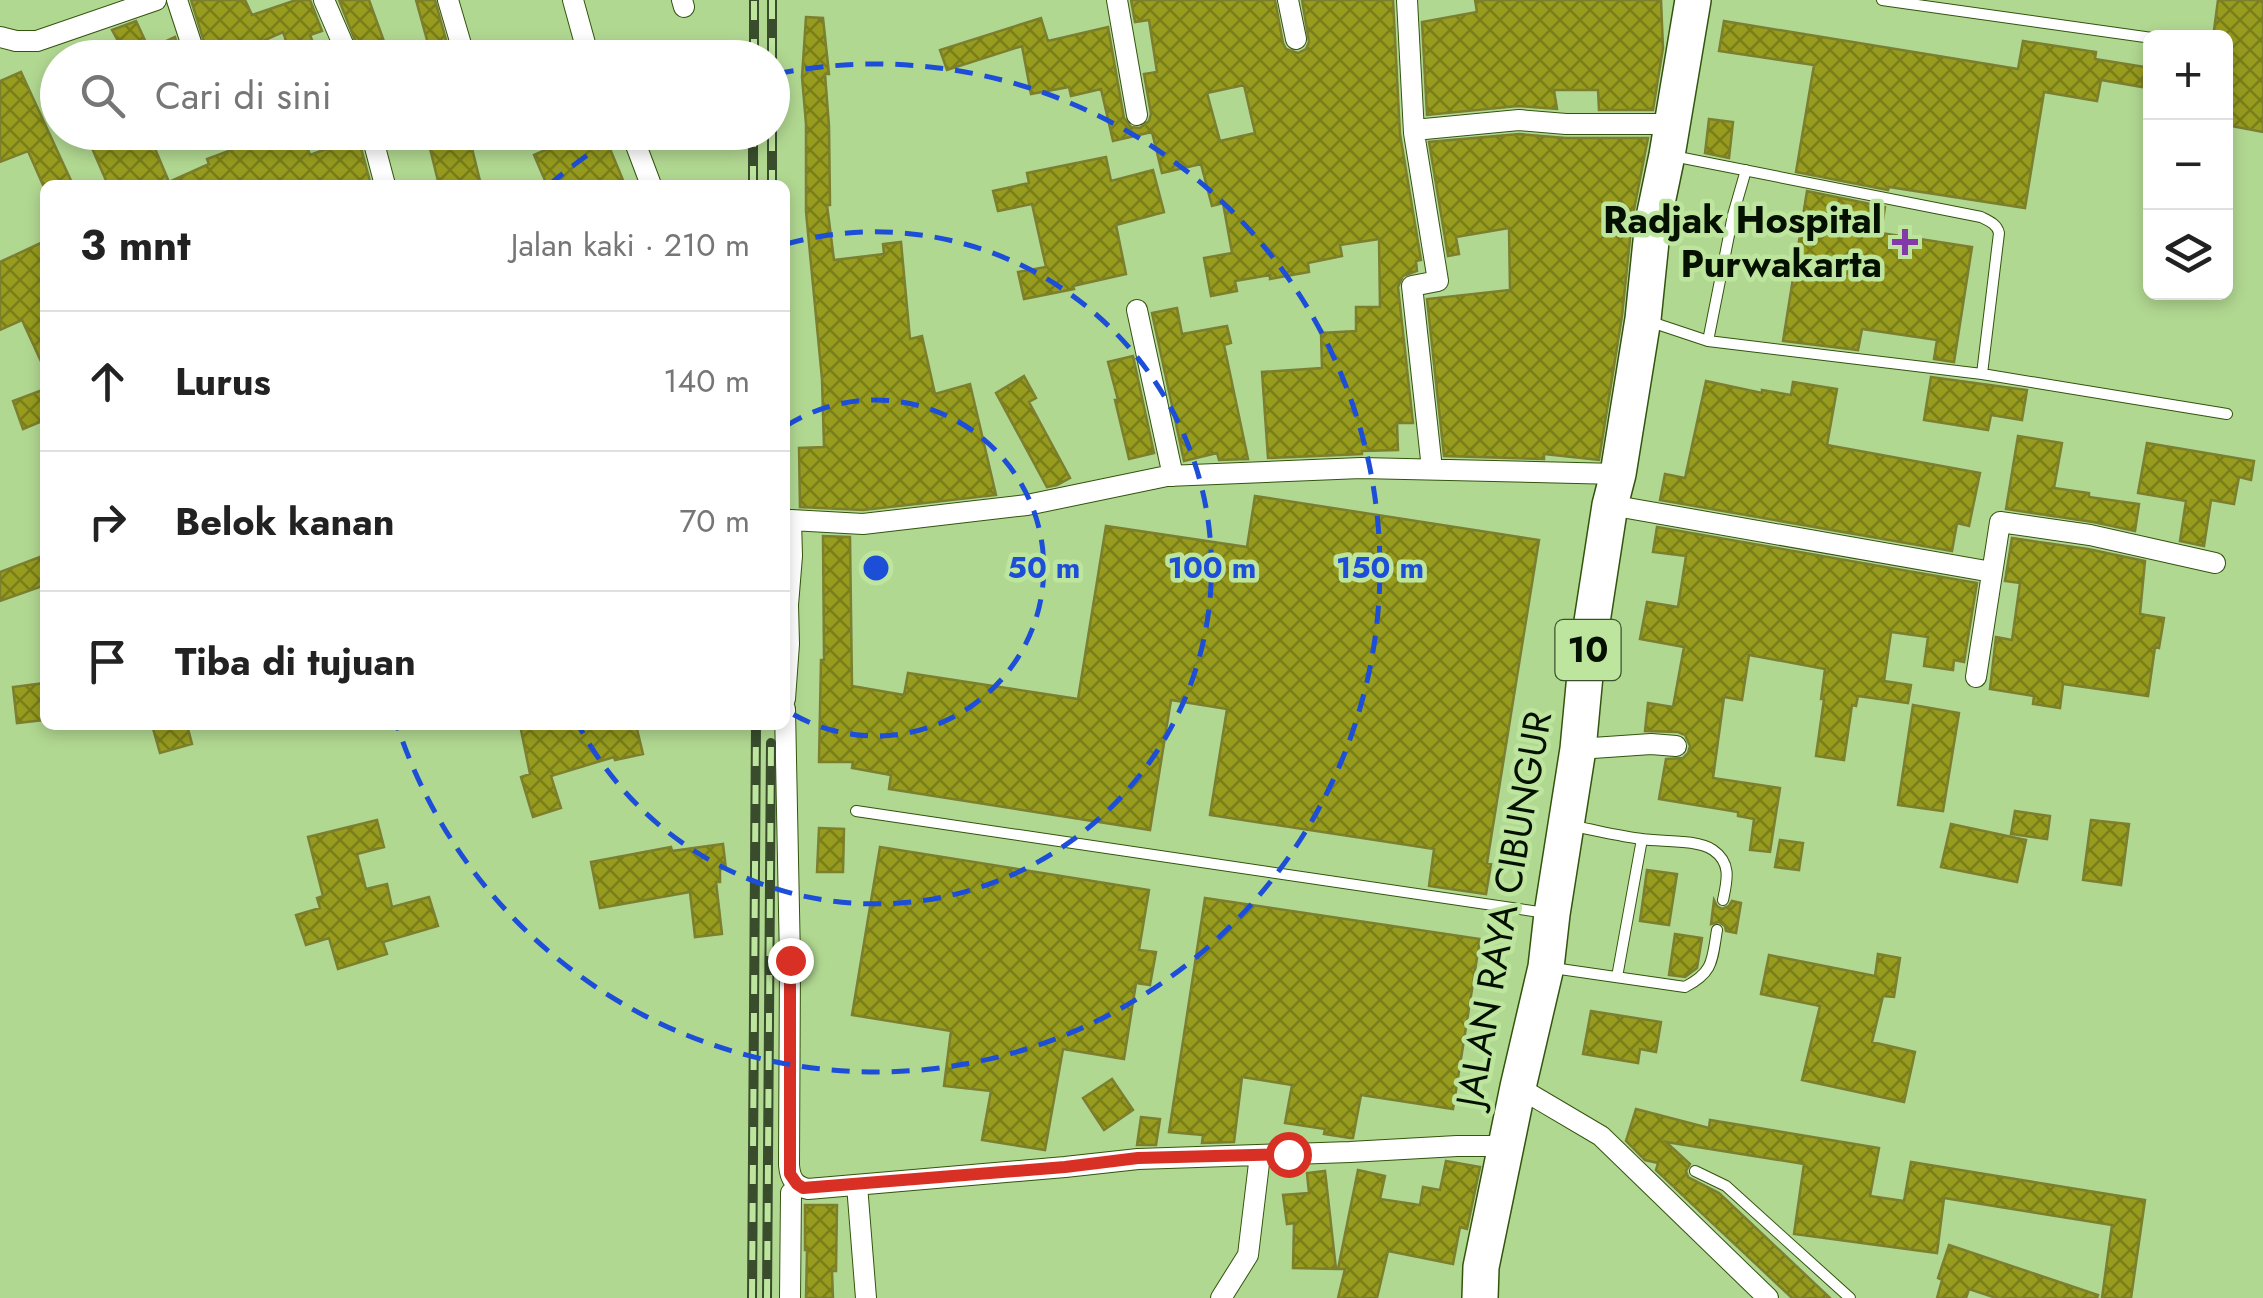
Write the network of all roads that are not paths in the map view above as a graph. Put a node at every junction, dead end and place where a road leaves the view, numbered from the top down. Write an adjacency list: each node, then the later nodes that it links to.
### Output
1 (156, 0): 11 (street)
2 (176, 0): 14 (street)
3 (324, 0): 15 (street)
4 (448, 0): 16 (street)
5 (573, 0): 17 (street)
6 (1118, 0): 18 (street)
7 (1288, 0): 13 (street)
8 (1407, 0): 19 (street)
9 (1693, 0): 20 (highway, JALAN RAYA CIBUNGUR / 10)
10 (1882, 0): 12 (lane)
11 (0, 37)
12 (2143, 37)
13 (1296, 39)
14 (190, 40)
15 (341, 40)
16 (460, 40)
17 (584, 40)
18 (1138, 116)
19 (1414, 130): 20 (street); 31 (street)
20 (1670, 140): 23 (lane); 27 (highway, JALAN RAYA CIBUNGUR / 10)
21 (376, 150): 24 (street)
22 (638, 150): 25 (street)
23 (1746, 170): 28 (lane); 29 (lane)
24 (384, 180)
25 (649, 180)
26 (1136, 310): 32 (street)
27 (1643, 319): 28 (lane); 33 (highway, JALAN RAYA CIBUNGUR / 10)
28 (1708, 342): 29 (lane)
29 (1982, 374): 30 (lane)
30 (2227, 414)
31 (1432, 469): 32 (street); 33 (street)
32 (1172, 476): 34 (street)
33 (1614, 489): 37 (street); 42 (highway, JALAN RAYA CIBUNGUR / 10)
34 (790, 519)
35 (790, 538): 38 (street)
36 (2215, 562): 37 (street)
37 (1992, 572): 39 (street)
38 (790, 580)
39 (1976, 677)
40 (785, 730): 56 (street)
41 (1676, 746): 42 (street)
42 (1578, 749): 44 (highway, JALAN RAYA CIBUNGUR / 10)
43 (856, 811): 47 (lane)
44 (1566, 825): 45 (lane); 47 (highway, JALAN RAYA CIBUNGUR / 10)
45 (1642, 839): 46 (lane); 50 (lane)
46 (1723, 900)
47 (1552, 914): 49 (highway, JALAN RAYA CIBUNGUR / 10)
48 (1717, 930): 50 (lane)
49 (1546, 967): 50 (lane); 51 (highway, JALAN RAYA CIBUNGUR / 10)
50 (1617, 978)
51 (1518, 1087): 52 (highway, JALAN RAYA CIBUNGUR / 10); 61 (street)
52 (1507, 1146): 53 (street); 60 (highway, JALAN RAYA CIBUNGUR / 10)
53 (1260, 1155): 55 (street); 59 (street)
54 (1695, 1172): 62 (lane)
55 (857, 1184): 56 (street); 58 (street)
56 (799, 1186): 57 (street)
57 (790, 1298)
58 (866, 1298)
59 (1221, 1298)
60 (1480, 1298)
61 (1768, 1298)
62 (1850, 1298)

